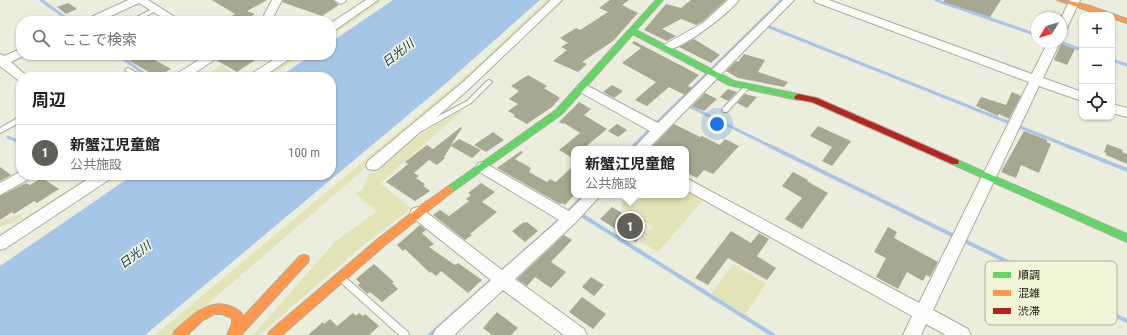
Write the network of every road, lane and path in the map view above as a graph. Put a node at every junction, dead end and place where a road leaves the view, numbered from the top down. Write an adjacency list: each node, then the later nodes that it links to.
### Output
1 (137, 0): 14 (street)
2 (141, 0): 12 (street)
3 (277, 0): 17 (street)
4 (373, 0): 21 (street)
5 (557, 0): 46 (street)
6 (660, 0): 22 (street)
7 (734, 0): 23 (street)
8 (789, 0): 34 (street)
9 (819, 0): 35 (street)
10 (1060, 0): 11 (street)
11 (1074, 2): 13 (street); 18 (street)
12 (156, 9): 15 (lane); 16 (street)
13 (1100, 12)
14 (102, 16)
15 (142, 16)
16 (168, 16)
17 (269, 16)
18 (1067, 16)
19 (1115, 17): 20 (street)
20 (1127, 21)
21 (336, 25)
22 (632, 31): 23 (street); 38 (street)
23 (666, 48): 34 (street)
24 (1051, 48): 35 (street)
25 (16, 55): 26 (street)
26 (1, 60): 30 (street)
27 (207, 60): 32 (street)
28 (281, 60): 33 (street)
29 (128, 70): 31 (lane)
30 (16, 72)
31 (132, 72)
32 (188, 72)
33 (263, 72)
34 (711, 72): 37 (street); 44 (street)
35 (1036, 80): 39 (street); 50 (street)
36 (489, 82): 46 (lane)
37 (747, 87): 41 (lane); 50 (street)
38 (582, 88): 44 (street); 49 (street)
39 (1079, 96)
40 (1115, 109): 42 (street)
41 (725, 110)
42 (1127, 113)
43 (16, 122): 45 (lane)
44 (655, 127): 47 (street)
45 (0, 131)
46 (414, 131): 48 (street)
47 (642, 146)
48 (373, 165)
49 (483, 168): 56 (street); 57 (street)
50 (989, 177): 60 (street); 65 (street)
51 (16, 180): 54 (street)
52 (97, 180): 58 (street)
53 (689, 185): 65 (street)
54 (0, 190)
55 (590, 198): 57 (street)
56 (417, 214): 63 (street); 64 (street)
57 (566, 217): 64 (street)
58 (27, 226): 59 (street); 61 (street)
59 (0, 238)
60 (1127, 238)
61 (0, 244)
62 (304, 259): 67 (street)
63 (340, 276): 68 (street); 69 (lane)
64 (500, 277): 70 (street); 71 (street)
65 (922, 313): 72 (street); 73 (street)
66 (179, 335): 67 (street)
67 (234, 335)
68 (274, 335)
69 (405, 335)
70 (442, 335)
71 (578, 335)
72 (912, 335)
73 (962, 335)

